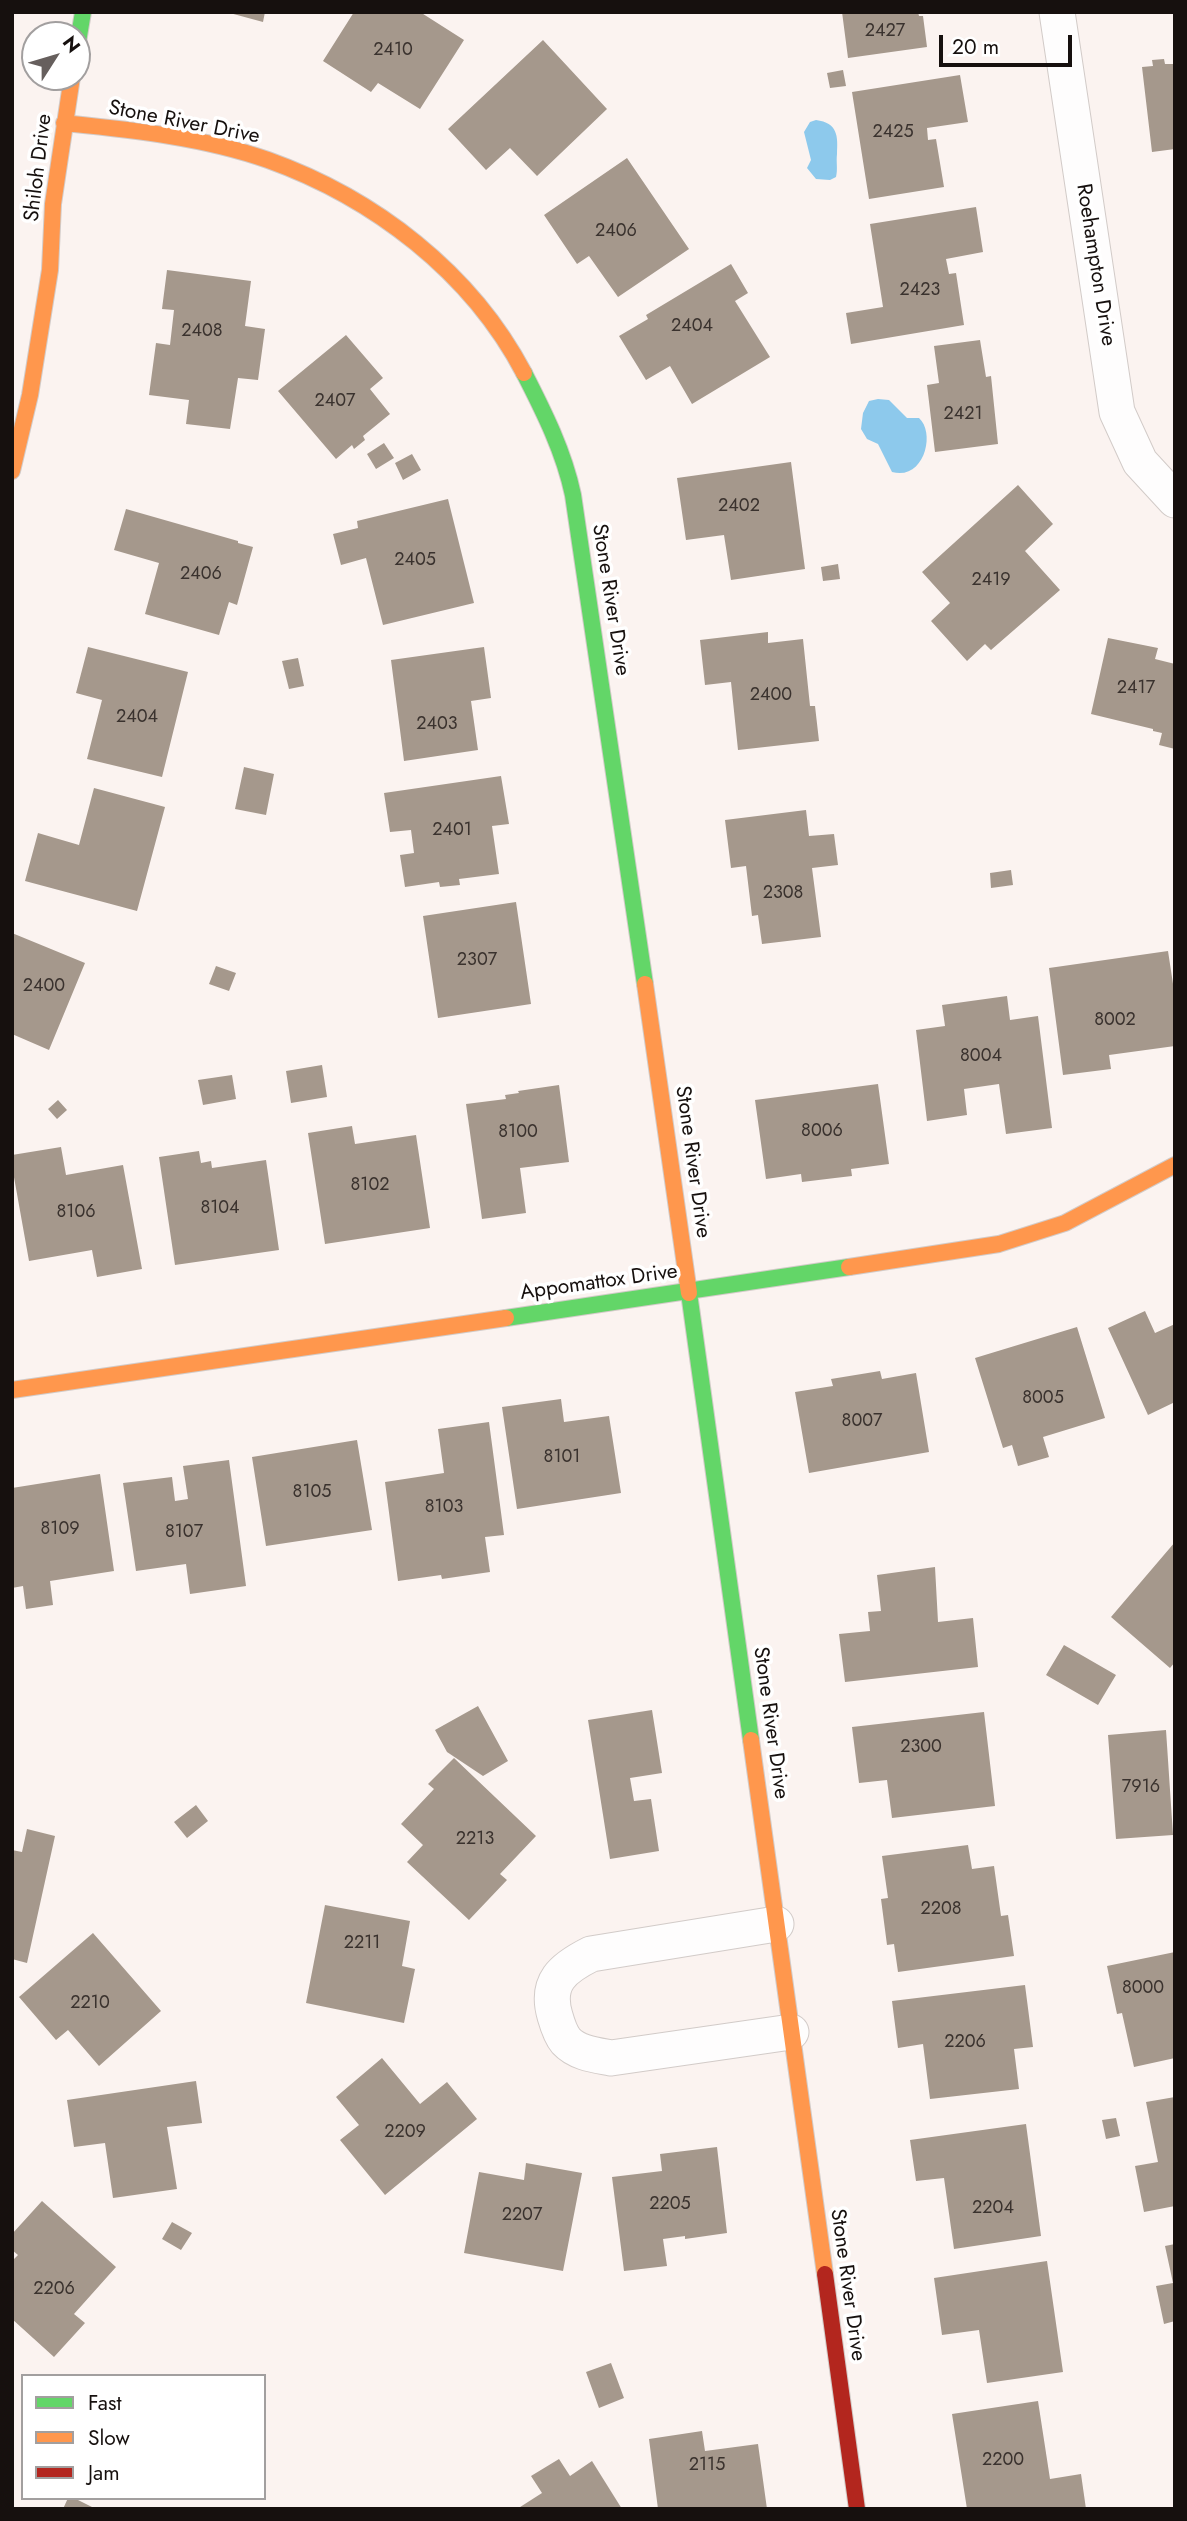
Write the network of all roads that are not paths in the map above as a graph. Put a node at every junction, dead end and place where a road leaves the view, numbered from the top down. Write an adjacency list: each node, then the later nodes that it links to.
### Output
1 (1057, 12): 5 (street, Roehampton Drive)
2 (70, 91): 3 (street, Shiloh Drive)
3 (64, 123): 4 (street, Shiloh Drive); 7 (street, Stone River Drive)
4 (12, 471)
5 (1175, 500)
6 (1175, 1165): 7 (street, Appomattox Drive)
7 (689, 1292): 8 (street, Appomattox Drive); 9 (street, Stone River Drive)
8 (12, 1390)
9 (776, 1924): 10 (street, Stone River Drive); 10 (street)
10 (791, 2032): 11 (street, Stone River Drive)
11 (857, 2509)

